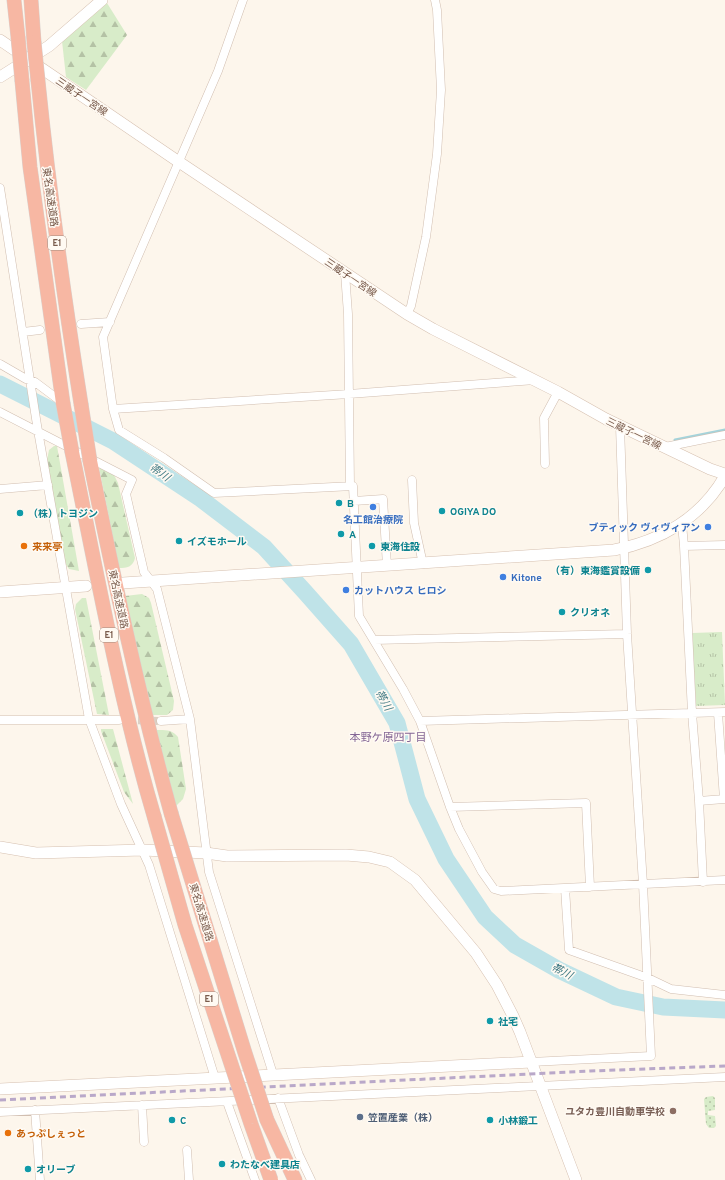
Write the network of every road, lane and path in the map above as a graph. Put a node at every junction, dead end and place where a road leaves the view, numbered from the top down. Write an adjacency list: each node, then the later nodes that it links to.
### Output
1 (14, 0): 22 (highway, 東名高速道路 / E1, bridge)
2 (31, 0): 82 (highway, 東名高速道路 / E1, bridge)
3 (102, 0): 7 (street)
4 (243, 0): 9 (street)
5 (435, 0): 12 (street)
6 (0, 40): 7 (street, 三蔵子一宮線)
7 (28, 58): 8 (street); 9 (street, 三蔵子一宮線)
8 (0, 77)
9 (179, 162): 11 (street, 三蔵子一宮線); 13 (street)
10 (0, 188): 16 (street)
11 (345, 273): 12 (street, 三蔵子一宮線); 21 (street)
12 (407, 314): 18 (street, 三蔵子一宮線)
13 (110, 322): 14 (street); 23 (street)
14 (81, 324)
15 (40, 330): 16 (street)
16 (23, 332): 19 (street)
17 (0, 364): 19 (street)
18 (536, 380): 20 (street, 三蔵子一宮線); 21 (street)
19 (31, 382): 22 (street); 26 (street)
20 (558, 392): 25 (street, 三蔵子一宮線); 29 (street)
21 (349, 394): 23 (street); 33 (street)
22 (63, 402): 88 (highway, 東名高速道路 / E1, bridge)
23 (113, 409): 33 (street)
24 (0, 412): 26 (street)
25 (620, 426): 28 (street, 三蔵子一宮線); 39 (street)
26 (38, 428): 32 (street); 43 (street)
27 (725, 435): 28 (street)
28 (666, 448): 30 (street, 三蔵子一宮線)
29 (545, 464)
30 (725, 475): 36 (street)
31 (412, 480): 40 (street)
32 (48, 485): 34 (street); 46 (street)
33 (350, 486): 35 (street)
34 (0, 489)
35 (354, 501): 41 (street); 42 (street)
36 (682, 524): 38 (street); 39 (street)
37 (725, 545): 38 (street)
38 (684, 546): 51 (street)
39 (624, 548): 40 (street); 48 (street)
40 (423, 564): 41 (street)
41 (387, 566): 42 (street)
42 (357, 568): 43 (street); 49 (street)
43 (151, 581): 44 (street); 54 (street)
44 (123, 583)
45 (86, 586): 46 (street)
46 (65, 587): 47 (street); 53 (street)
47 (0, 592)
48 (627, 634): 49 (street); 52 (street)
49 (374, 640): 58 (street)
50 (721, 712): 51 (street); 59 (street)
51 (692, 713): 52 (street); 59 (street)
52 (632, 716): 58 (street); 66 (street)
53 (88, 719): 55 (street); 56 (street); 62 (street)
54 (190, 719): 57 (street); 63 (street)
55 (0, 720)
56 (119, 720)
57 (161, 721)
58 (420, 721): 60 (street)
59 (699, 801): 65 (street)
60 (450, 806): 67 (street); 68 (street)
61 (0, 847): 62 (street)
62 (143, 850): 63 (street); 74 (street)
63 (206, 854): 71 (street); 72 (street)
64 (725, 880): 65 (street)
65 (703, 882): 66 (street)
66 (642, 884): 67 (street); 69 (street)
67 (590, 887): 68 (street)
68 (565, 888): 69 (street)
69 (648, 978): 70 (street); 71 (street)
70 (725, 995)
71 (531, 1062): 72 (street); 75 (street)
72 (273, 1074): 74 (street)
73 (725, 1076): 75 (street)
74 (215, 1078): 76 (street)
75 (540, 1086): 77 (street); 92 (street)
76 (0, 1089)
77 (278, 1098): 78 (street); 91 (street)
78 (227, 1102): 79 (street); 87 (street)
79 (142, 1105): 80 (street); 83 (street)
80 (36, 1110): 81 (street); 85 (street)
81 (0, 1112)
82 (267, 1120): 89 (highway, 東名高速道路 / E1); 90 (highway)
83 (144, 1142)
84 (187, 1150): 86 (street)
85 (40, 1180)
86 (188, 1180)
87 (255, 1180)
88 (271, 1180)
89 (289, 1180)
90 (295, 1180)
91 (310, 1180)
92 (576, 1180)

